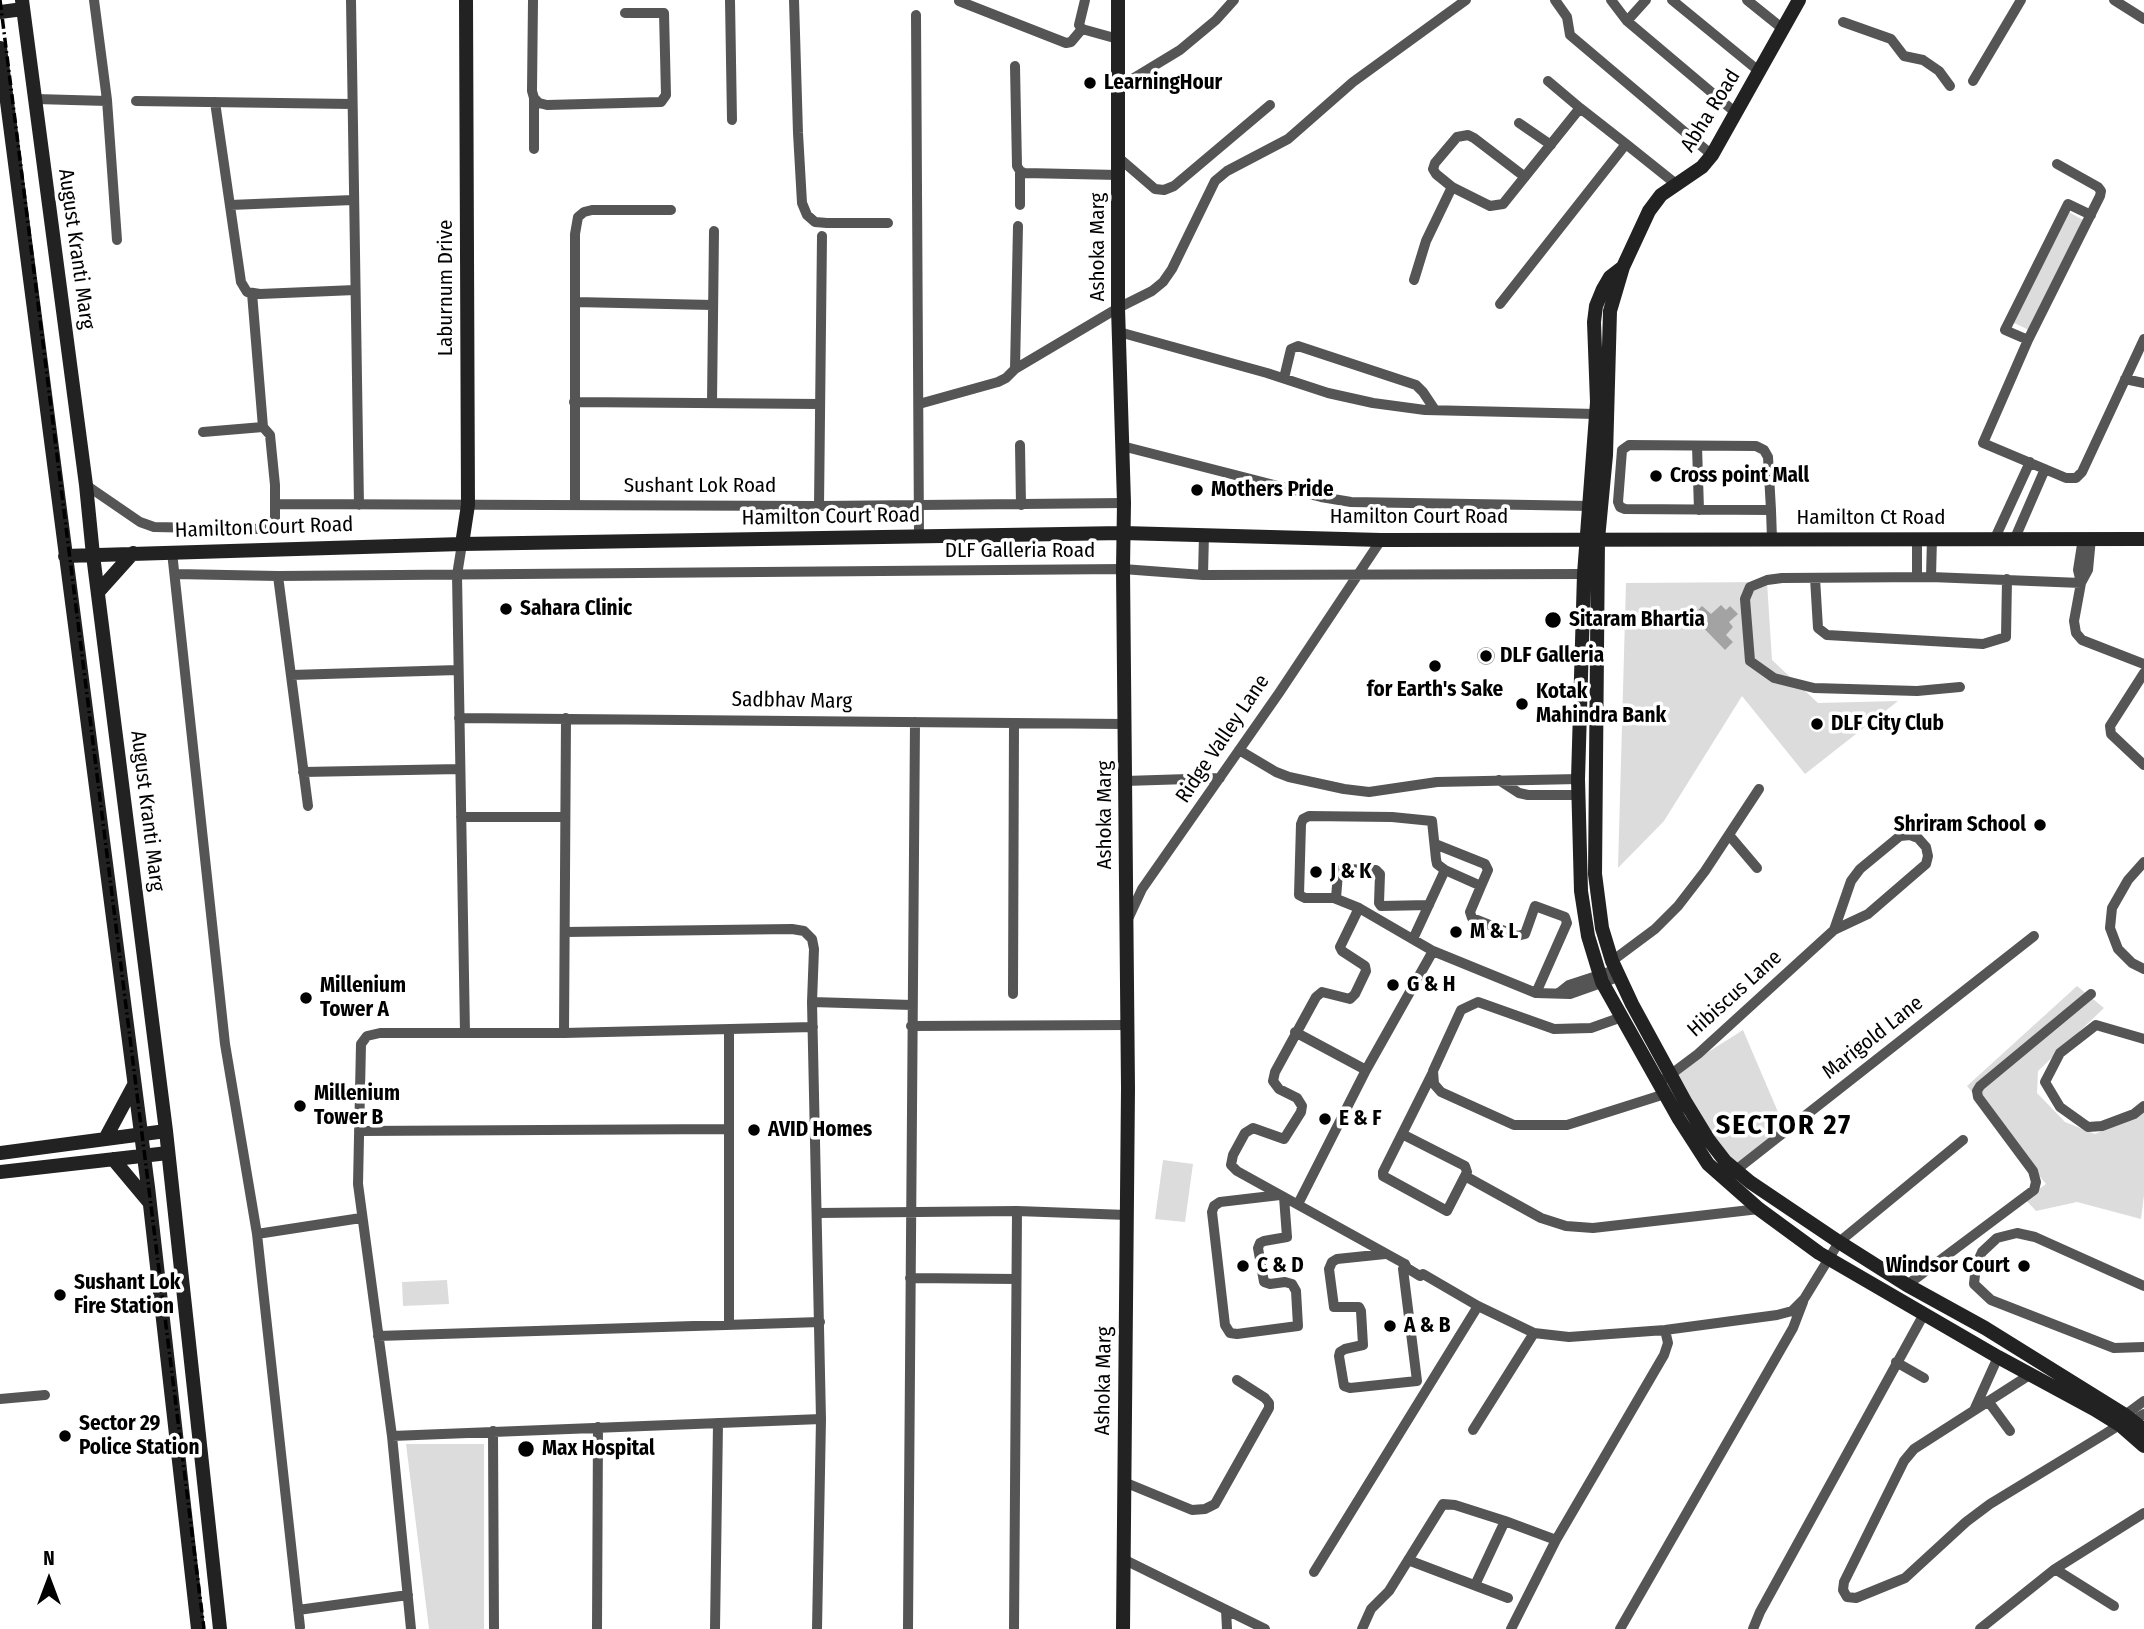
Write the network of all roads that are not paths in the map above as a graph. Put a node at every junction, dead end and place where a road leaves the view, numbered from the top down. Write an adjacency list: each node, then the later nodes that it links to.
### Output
1 (94, 0): 40 (street)
2 (351, 0): 43 (street)
3 (466, 0): 104 (street, Laburnum Drive)
4 (533, 0): 38 (street)
5 (730, 0): 47 (street)
6 (794, 0): 65 (street)
7 (1085, 0): 27 (street)
8 (1118, 0): 29 (street, Ashoka Marg)
9 (1234, 0): 37 (street)
10 (1465, 0): 77 (street)
11 (1555, 0): 52 (street)
12 (1611, 0): 25 (street)
13 (1646, 0): 25 (street)
14 (1672, 0): 33 (street)
15 (1747, 0): 28 (street)
16 (1799, 0): 28 (street, Abha Road)
17 (2021, 0): 35 (street)
18 (2114, 0): 24 (street)
19 (959, 1): 27 (street)
20 (23, 4): 21 (street); 39 (street, August Kranti Marg)
21 (0, 12)
22 (625, 13): 38 (street)
23 (916, 15): 88 (street)
24 (2144, 19)
25 (1627, 22): 46 (street)
26 (1843, 22): 36 (street)
27 (1083, 29): 29 (street)
28 (1783, 29): 33 (street, Abha Road)
29 (1118, 39): 37 (street, Ashoka Marg)
30 (0, 48): 31 (street)
31 (1, 64): 128 (street)
32 (1015, 66): 55 (street)
33 (1760, 72): 46 (street, Abha Road)
34 (1548, 81): 45 (street)
35 (1973, 81)
36 (1950, 86)
37 (1119, 87): 53 (street, Ashoka Marg)
38 (534, 98): 51 (street)
39 (36, 99): 40 (street); 100 (street, August Kranti Marg)
40 (107, 101): 69 (street)
41 (136, 101): 42 (street)
42 (215, 102): 43 (street); 61 (street)
43 (352, 104): 60 (street)
44 (1270, 105): 53 (street)
45 (1580, 108): 49 (street); 50 (street)
46 (1736, 113): 52 (street, Abha Road)
47 (732, 120)
48 (1519, 123): 50 (street)
49 (1626, 144): 58 (street); 76 (street)
50 (1551, 145): 57 (street)
51 (534, 149)
52 (1712, 155): 58 (street, Abha Road)
53 (1119, 158): 56 (street, Ashoka Marg)
54 (2057, 164): 64 (street)
55 (1020, 171): 56 (street); 62 (street)
56 (1119, 175): 77 (street, Ashoka Marg)
57 (1525, 177): 59 (street); 59 (street)
58 (1676, 184): 70 (street, Abha Road)
59 (1452, 187): 71 (street)
60 (353, 200): 61 (street); 72 (street)
61 (230, 205): 73 (street)
62 (1020, 205)
63 (671, 211): 74 (street)
64 (2091, 215): 80 (street); 80 (street)
65 (888, 223)
66 (1018, 226): 81 (street)
67 (714, 231): 75 (street)
68 (822, 236): 87 (street)
69 (117, 240)
70 (1623, 267): 90 (street, Abha Road); 96 (street, Abha Road)
71 (1414, 280)
72 (355, 290): 73 (street); 103 (street)
73 (252, 293): 91 (street)
74 (575, 302): 75 (street); 85 (street)
75 (713, 304): 86 (street)
76 (1500, 304)
77 (1118, 308): 78 (street, Ashoka Marg); 81 (street)
78 (1119, 332): 82 (street); 94 (street, Ashoka Marg)
79 (2144, 339): 83 (street)
80 (2028, 340): 98 (street)
81 (1015, 369): 88 (street)
82 (1283, 378): 89 (street); 89 (street)
83 (2125, 379): 84 (street); 99 (street)
84 (2144, 383)
85 (574, 402): 86 (street); 105 (street)
86 (712, 403): 87 (street)
87 (820, 404): 108 (street)
88 (919, 404): 106 (street)
89 (1434, 410): 90 (street)
90 (1596, 414): 109 (street, Abha Road)
91 (263, 427): 92 (street); 102 (street)
92 (203, 432)
93 (1020, 445): 107 (street)
94 (1122, 446): 101 (street, Ashoka Marg); 109 (street)
95 (1697, 446): 97 (street); 110 (street); 111 (street)
96 (1606, 455): 97 (street); 120 (street, Abha Road)
97 (1621, 456): 110 (street)
98 (2030, 463): 99 (street); 117 (street)
99 (2045, 469): 118 (street)
100 (86, 485): 102 (street); 127 (street, August Kranti Marg)
101 (1124, 503): 107 (street, Sushant Lok Road); 112 (street, Ashoka Marg)
102 (276, 504): 103 (street, Sushant Lok Road)
103 (359, 505): 104 (street, Sushant Lok Road)
104 (468, 505): 105 (street, Sushant Lok Road); 124 (street, Laburnum Drive)
105 (575, 505): 108 (street, Sushant Lok Road)
106 (919, 505): 107 (street, Sushant Lok Road); 108 (street, Sushant Lok Road); 114 (street)
107 (1021, 505)
108 (819, 506)
109 (1591, 506): 120 (street, Abha Road)
110 (1699, 510): 111 (street)
111 (1771, 510): 121 (street)
112 (1123, 533): 113 (street, Hamilton Court Road); 114 (street, Hamilton Court Road); 129 (street, Ashoka Marg)
113 (1204, 534): 122 (street, Hamilton Court Road); 133 (street)
114 (919, 536): 124 (street, Hamilton Court Road)
115 (1917, 538): 116 (street, Hamilton Ct Road); 121 (street, Hamilton Ct Road); 136 (street)
116 (1932, 538): 117 (street, Hamilton Ct Road); 137 (street)
117 (1995, 538): 118 (street, Hamilton Ct Road)
118 (2015, 538): 119 (street, Hamilton Ct Road)
119 (2087, 538): 123 (street, Hamilton Ct Road); 140 (street)
120 (1592, 539): 121 (street, Hamilton Ct Road); 122 (street, Hamilton Court Road); 131 (street); 180 (street)
121 (1772, 539)
122 (1381, 540): 134 (street, Ridge Valley Lane)
123 (2143, 542)
124 (462, 544): 125 (street, Hamilton Court Road); 132 (street, Laburnum Drive)
125 (172, 552): 126 (street, Hamilton Court Road); 130 (street)
126 (133, 553): 127 (street, Hamilton Court Road); 141 (street)
127 (93, 555): 128 (street, Hamilton Court Road); 141 (street, August Kranti Marg)
128 (65, 556): 200 (street)
129 (1122, 569): 132 (street, DLF Galleria Road); 133 (street, DLF Galleria Road); 151 (street, Ashoka Marg)
130 (175, 574): 135 (street, DLF Galleria Road); 225 (street)
131 (1584, 574): 134 (street, DLF Galleria Road); 157 (street)
132 (457, 575): 135 (street, DLF Galleria Road); 143 (street, Laburnum Drive)
133 (1203, 575): 134 (street, DLF Galleria Road)
134 (1356, 575): 152 (street, Ridge Valley Lane)
135 (278, 576): 145 (street)
136 (1917, 577): 137 (street); 138 (street)
137 (1931, 577): 139 (street)
138 (1815, 578): 139 (street); 146 (street)
139 (2007, 579): 140 (street)
140 (2081, 583): 142 (street)
141 (98, 592): 203 (street, August Kranti Marg)
142 (2144, 664)
143 (458, 670): 145 (street); 147 (street, Laburnum Drive)
144 (2144, 673): 153 (street)
145 (291, 675): 155 (street)
146 (1960, 687)
147 (459, 718): 148 (street, Sadbhav Marg); 154 (street, Laburnum Drive)
148 (566, 718): 149 (street, Sadbhav Marg); 164 (street)
149 (915, 722): 150 (street, Sadbhav Marg); 187 (street)
150 (1014, 723): 151 (street, Sadbhav Marg); 184 (street)
151 (1125, 724): 159 (street, Ashoka Marg)
152 (1239, 750): 156 (street, Ridge Valley Lane); 158 (street)
153 (2144, 765)
154 (460, 769): 155 (street); 163 (street, Laburnum Drive)
155 (303, 772): 162 (street)
156 (1220, 778): 159 (street); 174 (street, Ridge Valley Lane)
157 (1578, 779): 158 (street); 161 (street)
158 (1499, 780): 161 (street)
159 (1125, 781): 174 (street, Ashoka Marg)
160 (1759, 789): 165 (street)
161 (1578, 796): 182 (street)
162 (308, 806)
163 (461, 817): 164 (street); 194 (street, Laburnum Drive)
164 (565, 817): 176 (street)
165 (1729, 835): 168 (street); 180 (street)
166 (1435, 844): 169 (street); 170 (street); 171 (street)
167 (2144, 862): 181 (street)
168 (1757, 868)
169 (1445, 870): 170 (street); 172 (street)
170 (1481, 886): 183 (street)
171 (1336, 898): 172 (street); 173 (street)
172 (1429, 905): 178 (street)
173 (1359, 908): 178 (street); 193 (street)
174 (1126, 926): 189 (street, Ashoka Marg)
175 (1834, 930): 175 (street, Hibiscus Lane); 199 (street, Hibiscus Lane)
176 (565, 932): 186 (street); 195 (street)
177 (2034, 936): 213 (street, Marigold Lane)
178 (1413, 939): 179 (street)
179 (1433, 951): 183 (street); 197 (street)
180 (1615, 969): 182 (street); 199 (street)
181 (2144, 969)
182 (1601, 978): 183 (street); 188 (street)
183 (1536, 993)
184 (1013, 994)
185 (2091, 994): 232 (street)
186 (812, 1002): 187 (street); 191 (street)
187 (912, 1004): 190 (street)
188 (1622, 1017): 198 (street); 199 (street)
189 (1127, 1025): 190 (street); 223 (street, Ashoka Marg)
190 (911, 1026): 220 (street)
191 (813, 1027): 192 (street); 222 (street)
192 (729, 1030): 195 (street); 202 (street)
193 (1295, 1032): 197 (street); 216 (street)
194 (465, 1033): 195 (street); 204 (street)
195 (564, 1033)
196 (2144, 1039): 201 (street)
197 (1366, 1070): 218 (street)
198 (1433, 1072): 199 (street); 206 (street)
199 (1664, 1084): 213 (street); 219 (street)
200 (134, 1085): 205 (street); 207 (street)
201 (2144, 1106)
202 (729, 1129): 204 (street); 238 (street)
203 (166, 1131): 205 (street); 210 (street, August Kranti Marg)
204 (359, 1131): 224 (street)
205 (140, 1134): 207 (street); 211 (street)
206 (1402, 1134): 215 (street); 215 (street)
207 (105, 1139): 209 (street)
208 (1963, 1140): 226 (street)
209 (0, 1153)
210 (168, 1153): 211 (street); 278 (street, August Kranti Marg)
211 (143, 1156): 212 (street); 217 (street)
212 (113, 1159): 214 (street); 217 (street)
213 (1736, 1170): 226 (street)
214 (0, 1171)
215 (1465, 1176): 219 (street)
216 (1282, 1196): 216 (street); 218 (street)
217 (149, 1202): 277 (street)
218 (1298, 1204): 227 (street)
219 (1759, 1209): 228 (street)
220 (909, 1211): 221 (street); 222 (street); 230 (street)
221 (1017, 1211): 223 (street); 231 (street)
222 (818, 1213): 237 (street)
223 (1127, 1215): 262 (street, Ashoka Marg)
224 (361, 1218): 225 (street); 241 (street)
225 (257, 1234): 274 (street)
226 (1839, 1242): 228 (street); 232 (street)
227 (1385, 1254): 229 (street); 229 (street)
228 (1828, 1259): 234 (street); 236 (street)
229 (1405, 1264): 235 (street)
230 (910, 1278): 231 (street); 284 (street)
231 (1016, 1279): 285 (street)
232 (1907, 1285): 255 (street)
233 (2144, 1286): 242 (street)
234 (1804, 1300): 239 (street); 291 (street)
235 (1478, 1306): 240 (street); 269 (street)
236 (1924, 1314): 243 (street); 244 (street)
237 (820, 1322): 238 (street); 253 (street)
238 (729, 1325): 241 (street)
239 (1665, 1330): 240 (street); 265 (street)
240 (1534, 1333): 257 (street)
241 (378, 1336): 260 (street)
242 (2144, 1347)
243 (1998, 1357): 245 (street); 252 (street)
244 (1896, 1362): 246 (street); 292 (street)
245 (2031, 1374): 250 (street); 255 (street)
246 (1924, 1378)
247 (1237, 1380): 262 (street)
248 (45, 1395): 249 (street)
249 (0, 1399)
250 (1988, 1401): 252 (street); 259 (street)
251 (2144, 1401): 255 (street)
252 (1975, 1408): 255 (street)
253 (821, 1419): 254 (street); 283 (street)
254 (718, 1423): 256 (street); 282 (street)
255 (2129, 1423): 261 (street)
256 (598, 1427): 258 (street); 281 (street)
257 (1473, 1430)
258 (493, 1431): 260 (street); 280 (street)
259 (2010, 1431)
260 (392, 1436): 271 (street)
261 (2144, 1446)
262 (1124, 1482): 266 (street, Ashoka Marg)
263 (2144, 1513): 268 (street)
264 (1505, 1521): 265 (street); 267 (street); 270 (street)
265 (1556, 1540): 290 (street)
266 (1125, 1560): 275 (street); 286 (street, Ashoka Marg)
267 (1408, 1560): 270 (street); 289 (street)
268 (2055, 1569): 273 (street); 293 (street)
269 (1314, 1572)
270 (1475, 1585): 272 (street)
271 (408, 1595): 274 (street); 279 (street)
272 (1508, 1598)
273 (2114, 1606)
274 (298, 1610): 276 (street)
275 (1226, 1610): 287 (street); 288 (street)
276 (300, 1627)
277 (198, 1629)
278 (220, 1629)
279 (411, 1629)
280 (494, 1629)
281 (597, 1629)
282 (715, 1629)
283 (817, 1629)
284 (908, 1629)
285 (1014, 1629)
286 (1123, 1629)
287 (1227, 1629)
288 (1265, 1629)
289 (1362, 1629)
290 (1511, 1629)
291 (1620, 1629)
292 (1753, 1629)
293 (1980, 1629)

